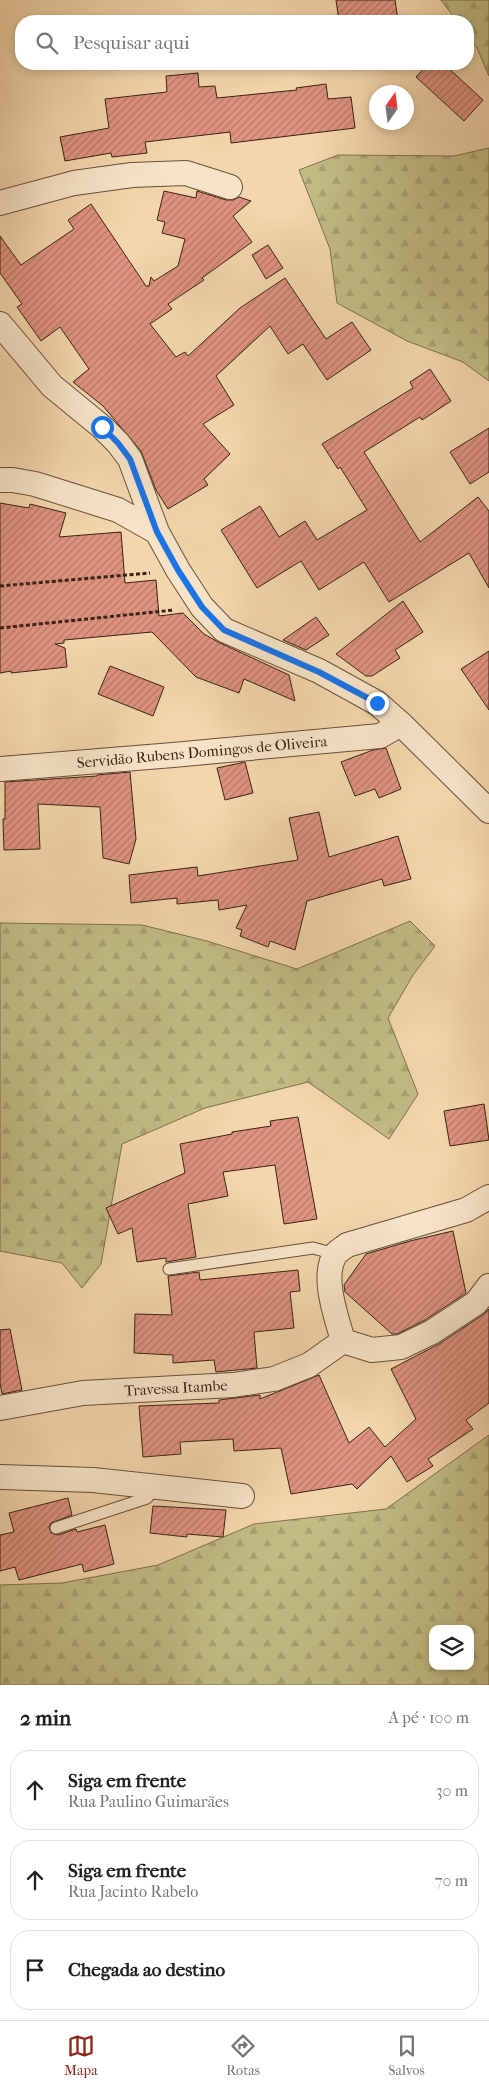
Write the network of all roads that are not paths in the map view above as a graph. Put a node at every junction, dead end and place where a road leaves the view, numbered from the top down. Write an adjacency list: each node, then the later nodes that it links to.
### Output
1 (230, 186): 2 (street)
2 (0, 203)
3 (0, 324): 5 (street)
4 (0, 480): 5 (street)
5 (157, 532): 6 (street)
6 (402, 724): 7 (street, Servidão Rubens Domingos de Oliveira); 8 (street)
7 (0, 769)
8 (489, 811)
9 (489, 1196): 10 (street)
10 (335, 1254): 11 (lane); 13 (street)
11 (169, 1269)
12 (489, 1286): 13 (street)
13 (343, 1341): 14 (street, Travessa Itambe)
14 (0, 1408)
15 (0, 1477): 16 (street)
16 (155, 1486): 17 (street); 18 (lane)
17 (242, 1496)
18 (56, 1528)

